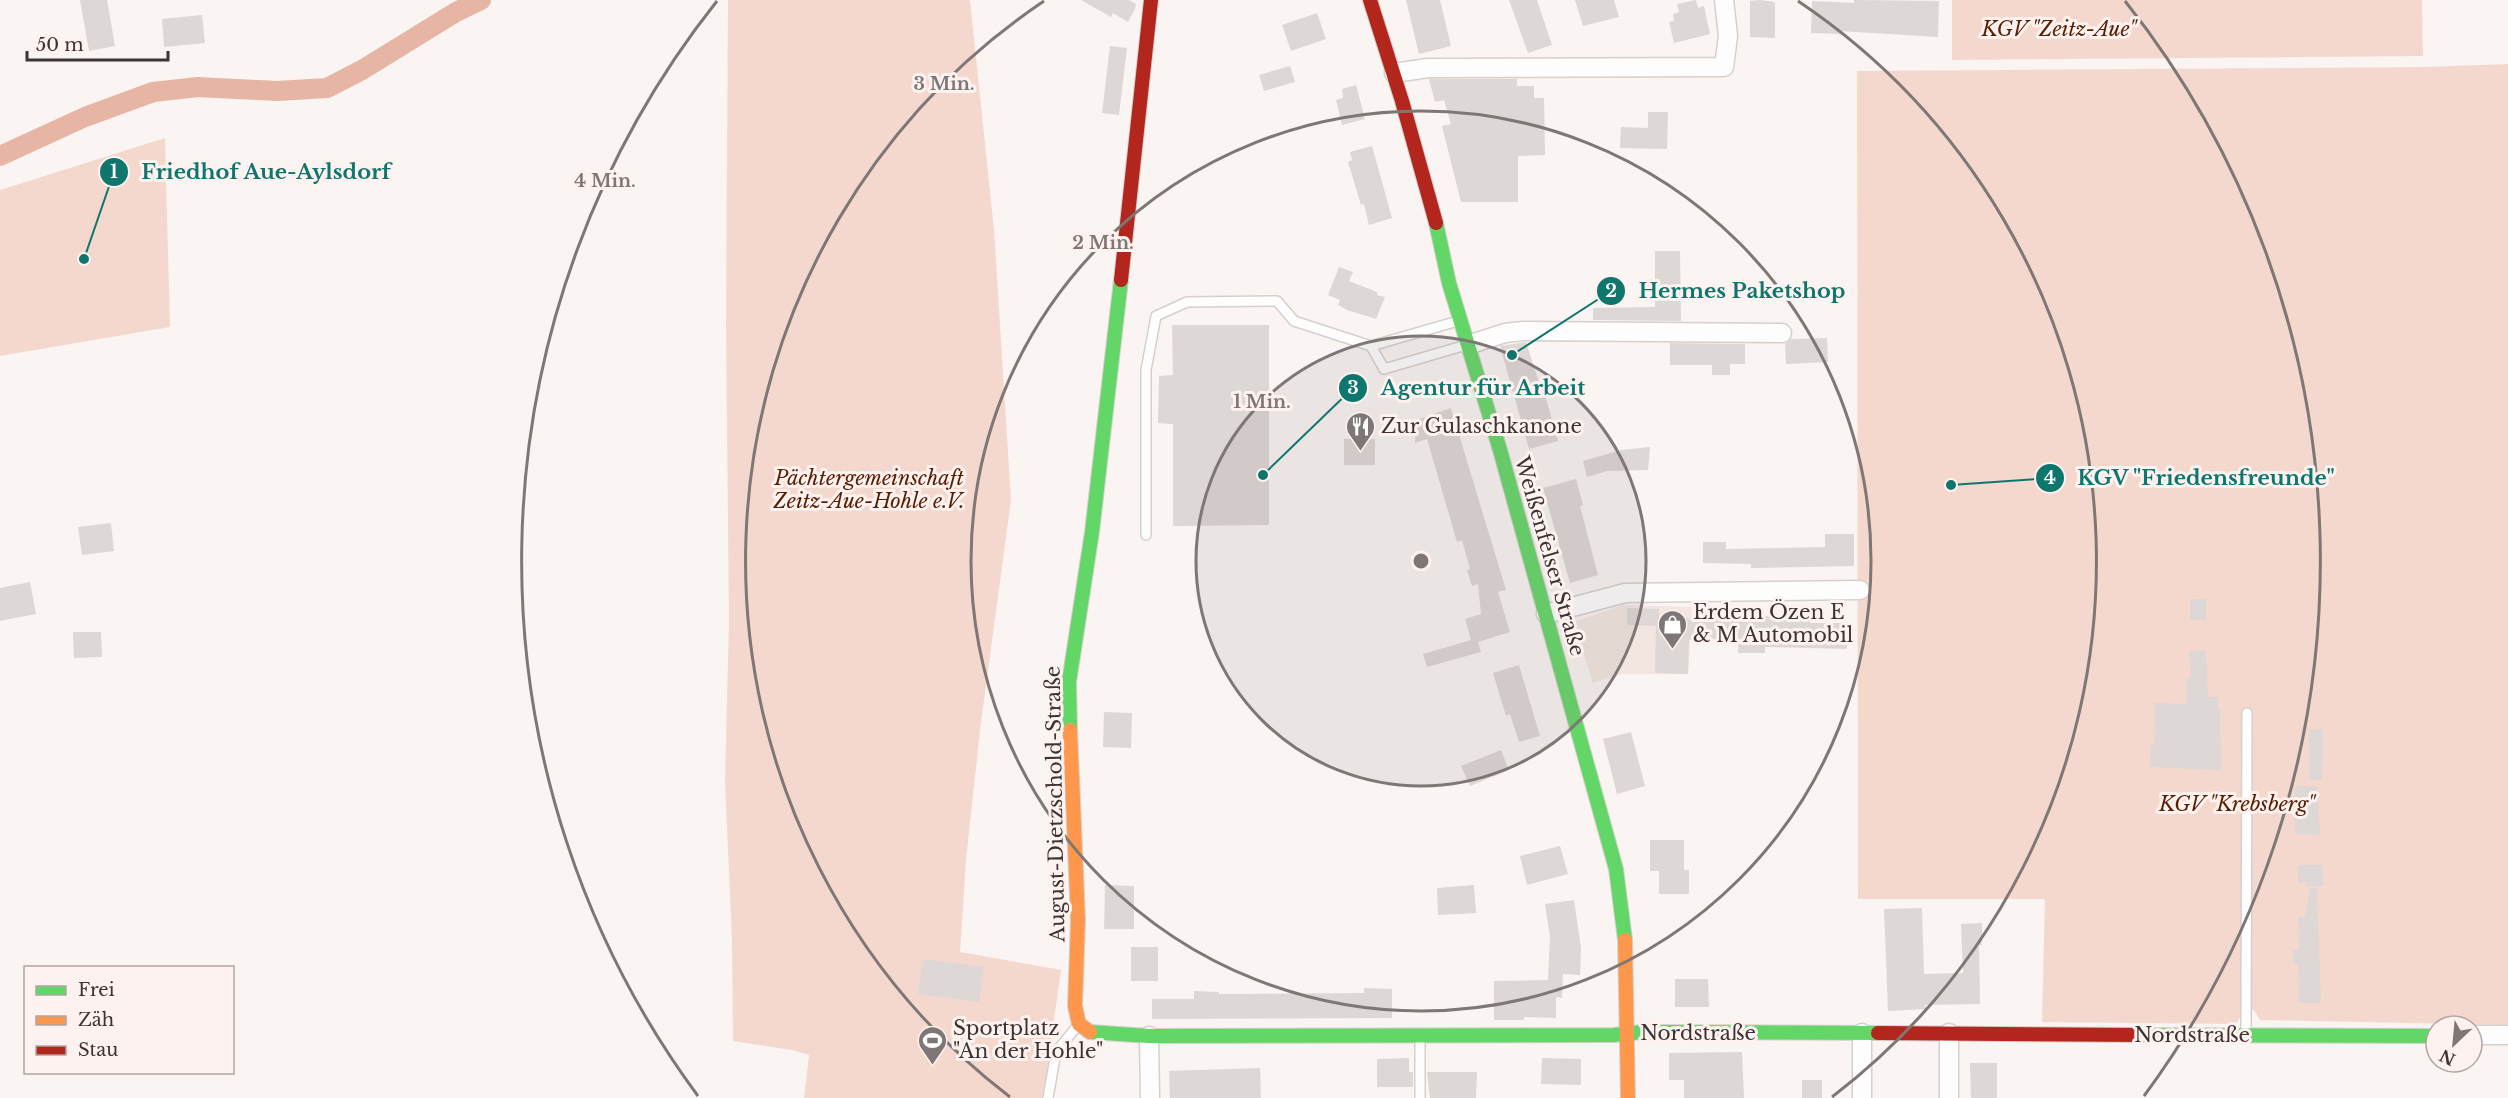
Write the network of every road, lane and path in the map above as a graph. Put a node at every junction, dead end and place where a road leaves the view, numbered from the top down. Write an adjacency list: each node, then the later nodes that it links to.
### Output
1 (1151, 0): 13 (street, August-Dietzschold-Straße)
2 (1370, 0): 4 (street, Weißenfelser Straße)
3 (1724, 0): 4 (street)
4 (1394, 73): 5 (street, Weißenfelser Straße)
5 (1460, 320): 7 (street, Weißenfelser Straße); 8 (lane)
6 (1782, 333): 7 (street)
7 (1468, 345): 8 (lane); 11 (street, Weißenfelser Straße)
8 (1371, 346): 9 (lane)
9 (1146, 535)
10 (1860, 590): 11 (street)
11 (1546, 614): 17 (street, Weißenfelser Straße)
12 (2247, 713): 18 (lane)
13 (1079, 1024): 22 (street); 23 (lane)
14 (1862, 1033): 15 (street, Nordstraße); 17 (street, Nordstraße); 27 (street)
15 (1949, 1033): 18 (street, Nordstraße); 28 (street)
16 (1420, 1034): 17 (street); 22 (street); 25 (lane)
17 (1628, 1034): 26 (street, Weißenfelser Straße)
18 (2246, 1035): 19 (street, Nordstraße)
19 (2424, 1035)
20 (2484, 1035): 21 (street)
21 (2508, 1035)
22 (1149, 1036): 24 (street)
23 (1048, 1098)
24 (1150, 1098)
25 (1420, 1098)
26 (1629, 1098)
27 (1862, 1098)
28 (1949, 1098)

